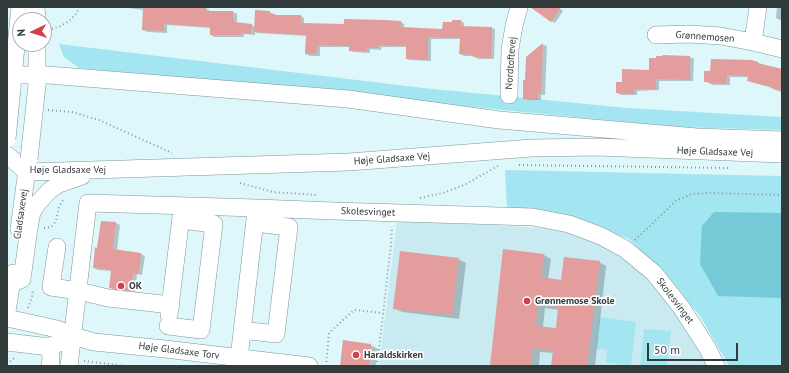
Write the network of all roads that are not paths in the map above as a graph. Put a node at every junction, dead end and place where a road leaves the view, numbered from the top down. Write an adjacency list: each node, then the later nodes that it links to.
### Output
1 (520, 7): 10 (street, Nordtoftevej)
2 (758, 7): 4 (street)
3 (656, 34): 4 (street, Grønnemosen)
4 (753, 42): 5 (street, Grønnemosen)
5 (782, 49)
6 (12, 52): 9 (street)
7 (37, 52): 8 (street, Gladsaxevej)
8 (37, 80): 9 (street, Høje Gladsaxe Vej); 12 (street, Høje Gladsaxe Vej); 15 (street, Gladsaxevej, bridge)
9 (13, 81): 11 (street, bridge)
10 (509, 95)
11 (7, 139)
12 (782, 140)
13 (782, 154): 16 (street, Høje Gladsaxe Vej)
14 (7, 156): 15 (street, Høje Gladsaxe Vej)
15 (28, 166): 16 (street, Høje Gladsaxe Vej); 20 (street, Gladsaxevej)
16 (102, 170): 20 (street)
17 (182, 213): 18 (street, Skolesvinget); 21 (street, Skolesvinget); 22 (street); 25 (street)
18 (256, 215): 26 (street); 26 (street); 35 (street, Skolesvinget)
19 (56, 247): 21 (street)
20 (11, 284): 23 (street, Gladsaxevej)
21 (79, 291): 22 (street); 27 (street, Skolesvinget)
22 (171, 305): 25 (street)
23 (7, 312)
24 (7, 318): 27 (street, Høje Gladsaxe Torv)
25 (168, 326): 30 (street)
26 (242, 330): 31 (street)
27 (72, 336): 29 (street); 30 (street, Høje Gladsaxe Torv); 33 (street, Skolesvinget)
28 (7, 342): 29 (street)
29 (50, 346): 32 (street)
30 (165, 349): 31 (street, Høje Gladsaxe Torv)
31 (239, 358): 34 (street, Høje Gladsaxe Torv)
32 (50, 366)
33 (69, 366)
34 (309, 366)
35 (716, 366)

